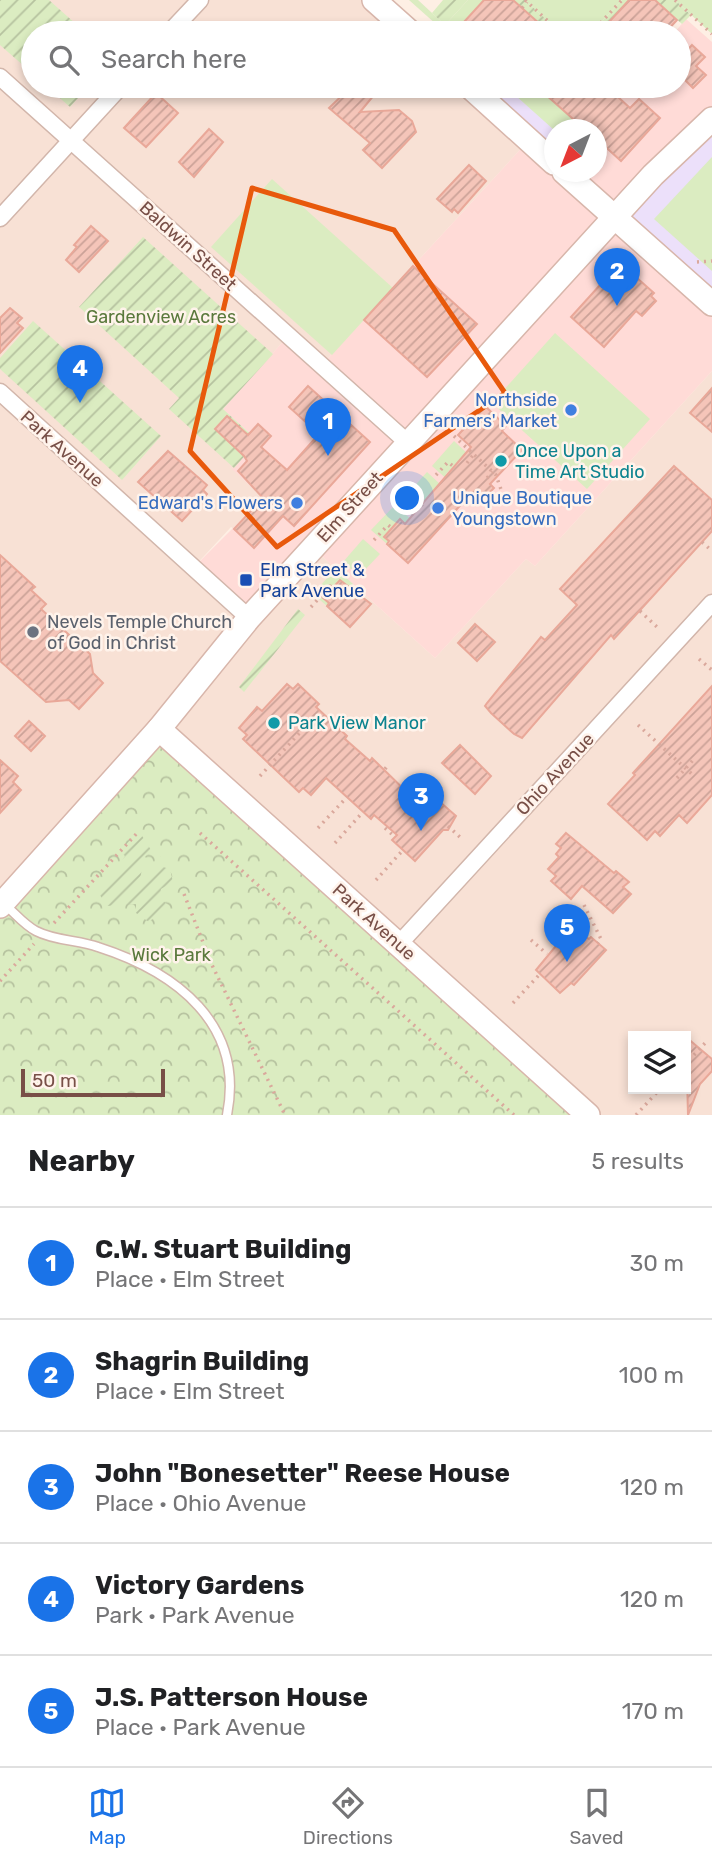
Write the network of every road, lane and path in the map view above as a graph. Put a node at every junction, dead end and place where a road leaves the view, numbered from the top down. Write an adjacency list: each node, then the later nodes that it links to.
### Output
1 (200, 0): 9 (street)
2 (374, 0): 10 (street)
3 (622, 0): 7 (path)
4 (675, 0): 13 (path)
5 (526, 1): 6 (path); 11 (path)
6 (522, 8)
7 (609, 14): 8 (path); 12 (path)
8 (613, 18)
9 (180, 21)
10 (398, 21)
11 (548, 21)
12 (602, 21)
13 (712, 34)
14 (0, 77): 15 (street, Baldwin Street)
15 (21, 96)
16 (23, 98): 20 (street, Baldwin Street)
17 (110, 98): 20 (street)
18 (482, 98): 21 (street)
19 (712, 120): 23 (street, Elm Street)
20 (71, 141): 24 (street); 28 (street, Baldwin Street)
21 (544, 153)
22 (575, 182): 23 (street)
23 (615, 217): 25 (street); 28 (street, Elm Street)
24 (0, 218)
25 (712, 304)
26 (0, 392): 46 (street, Park Avenue)
27 (454, 436): 29 (path)
28 (408, 443): 46 (street, Elm Street)
29 (474, 454): 30 (path); 32 (path)
30 (467, 463)
31 (453, 467): 33 (path)
32 (493, 472): 34 (path); 35 (path)
33 (436, 475)
34 (487, 478)
35 (505, 501)
36 (425, 502): 37 (path)
37 (411, 515)
38 (392, 528): 39 (path)
39 (374, 540)
40 (702, 542): 41 (path)
41 (712, 551)
42 (332, 588): 44 (path)
43 (712, 603): 76 (street, Ohio Avenue)
44 (310, 607)
45 (640, 611): 47 (path)
46 (249, 618): 52 (street, Elm Street)
47 (657, 627)
48 (699, 659): 49 (path)
49 (712, 670)
50 (316, 715): 55 (path)
51 (638, 725): 54 (path)
52 (159, 729): 71 (street, Elm Street); 76 (street, Park Avenue)
53 (694, 758): 54 (path)
54 (685, 768): 56 (path); 57 (path)
55 (260, 776)
56 (694, 776)
57 (677, 778)
58 (347, 797): 61 (path)
59 (363, 812): 67 (path)
60 (448, 826): 66 (path)
61 (318, 828)
62 (385, 828): 65 (path)
63 (139, 831): 73 (path)
64 (200, 833): 86 (path)
65 (395, 837)
66 (463, 839)
67 (335, 843)
68 (403, 850): 69 (path)
69 (376, 880)
70 (184, 894): 85 (path)
71 (1, 903): 73 (lane)
72 (584, 905): 75 (path)
73 (43, 934): 79 (path); 84 (lane)
74 (531, 940): 77 (path)
75 (598, 943)
76 (399, 944): 87 (street, Park Avenue)
77 (547, 954)
78 (540, 974): 80 (path)
79 (0, 981)
80 (513, 1003)
81 (706, 1041): 82 (path)
82 (694, 1055)
83 (655, 1094): 88 (path)
84 (227, 1115)
85 (285, 1115)
86 (514, 1115)
87 (588, 1115)
88 (636, 1115)

